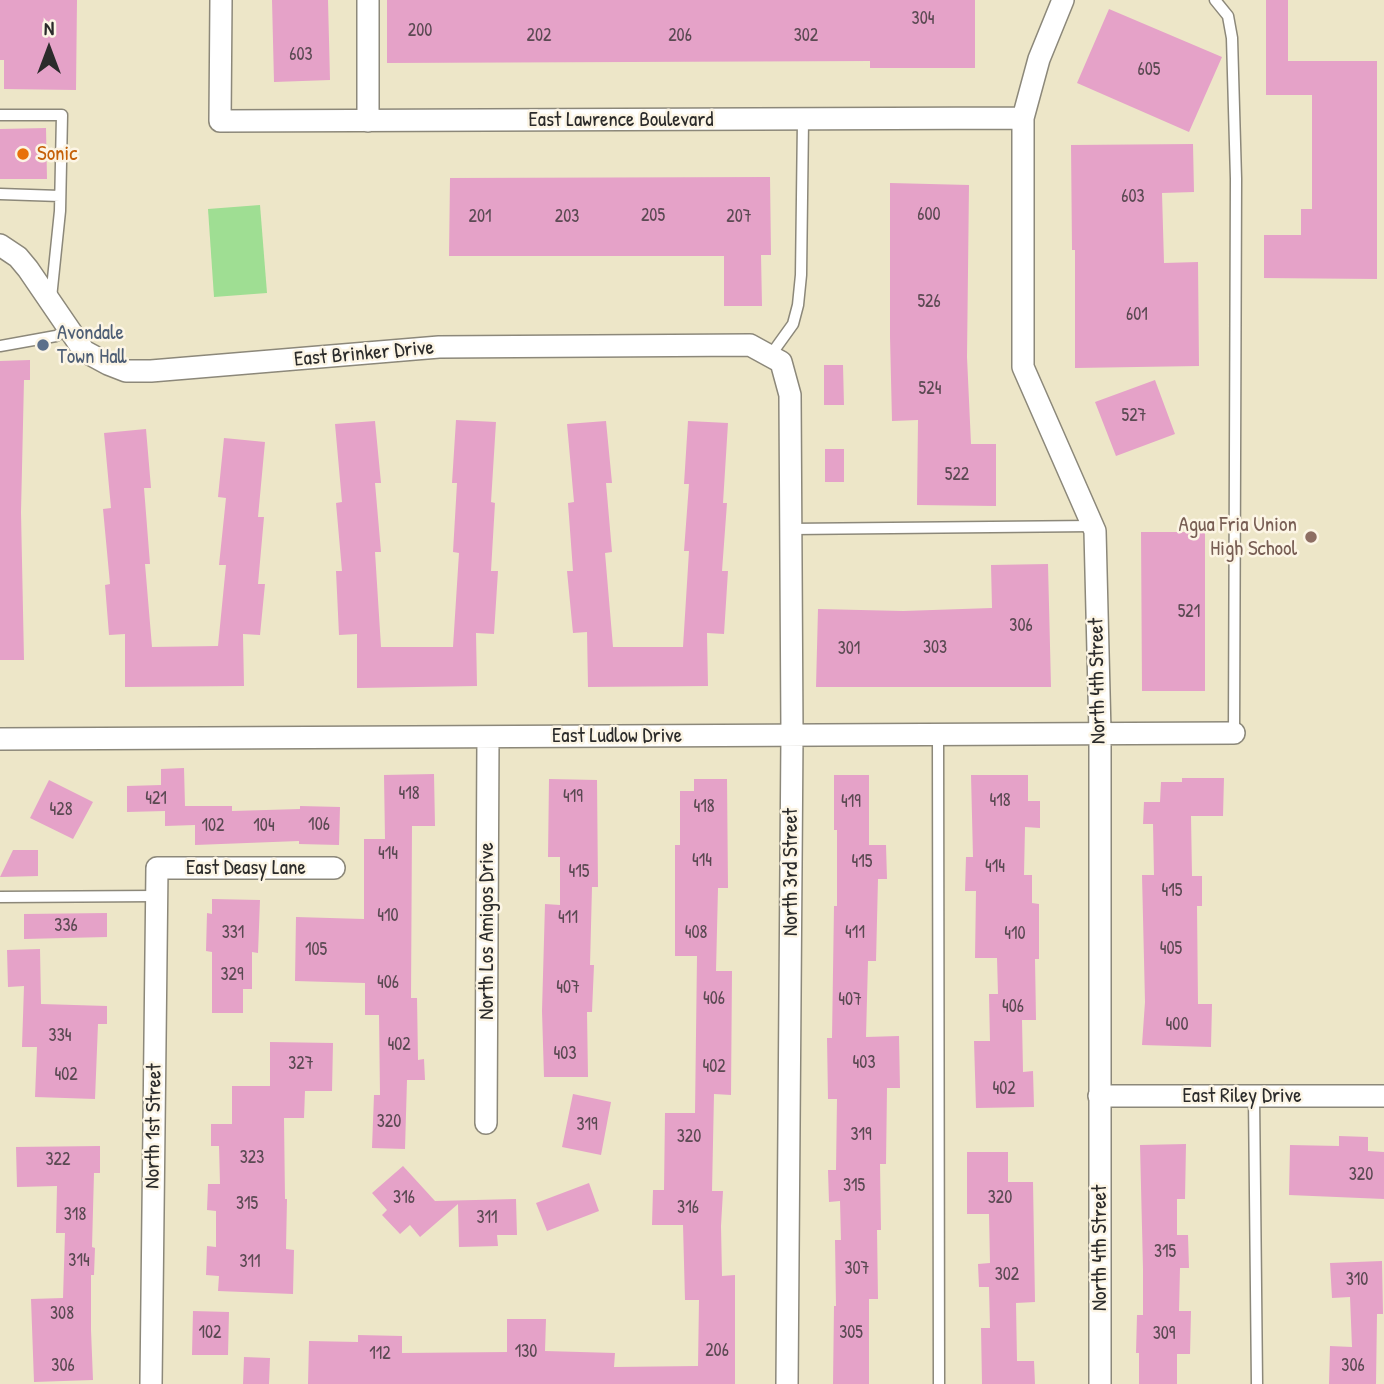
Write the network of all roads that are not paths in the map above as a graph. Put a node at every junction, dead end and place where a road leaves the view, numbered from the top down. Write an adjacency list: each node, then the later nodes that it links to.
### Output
1 (220, 0): 8 (street, East Lawrence Boulevard)
2 (368, 0): 8 (street)
3 (1063, 0): 6 (street, North 4th Street)
4 (1215, 0): 19 (lane)
5 (0, 115): 10 (lane)
6 (1023, 118): 7 (street, East Lawrence Boulevard); 16 (street, North 4th Street)
7 (803, 120): 8 (street, East Lawrence Boulevard); 15 (lane)
8 (368, 121)
9 (0, 194): 10 (lane)
10 (60, 196): 12 (lane)
11 (0, 245): 12 (street, East Brinker Drive)
12 (50, 302): 13 (street, East Brinker Drive)
13 (68, 329): 14 (lane); 15 (street, East Brinker Drive)
14 (0, 346)
15 (775, 359): 17 (street, North 3rd Street)
16 (1092, 526): 17 (lane); 18 (street, North 4th Street)
17 (790, 530): 21 (street, North 3rd Street)
18 (1100, 733): 19 (street, East Ludlow Drive); 20 (street, East Ludlow Drive); 28 (street, North 4th Street)
19 (1234, 733)
20 (939, 734): 21 (street, East Ludlow Drive); 34 (lane)
21 (792, 735): 22 (street, East Ludlow Drive); 33 (street, North 3rd Street)
22 (488, 738): 23 (street, East Ludlow Drive); 31 (street, North Los Amigos Drive)
23 (0, 739)
24 (157, 867): 25 (street, East Deasy Lane); 26 (street, North 1st Street)
25 (334, 867)
26 (157, 896): 27 (lane); 32 (street, North 1st Street)
27 (0, 897)
28 (1099, 1096): 29 (street, East Riley Drive); 35 (street, North 4th Street)
29 (1254, 1096): 30 (street, East Riley Drive); 36 (lane)
30 (1384, 1096)
31 (486, 1123)
32 (151, 1384)
33 (787, 1384)
34 (939, 1384)
35 (1100, 1384)
36 (1257, 1384)

